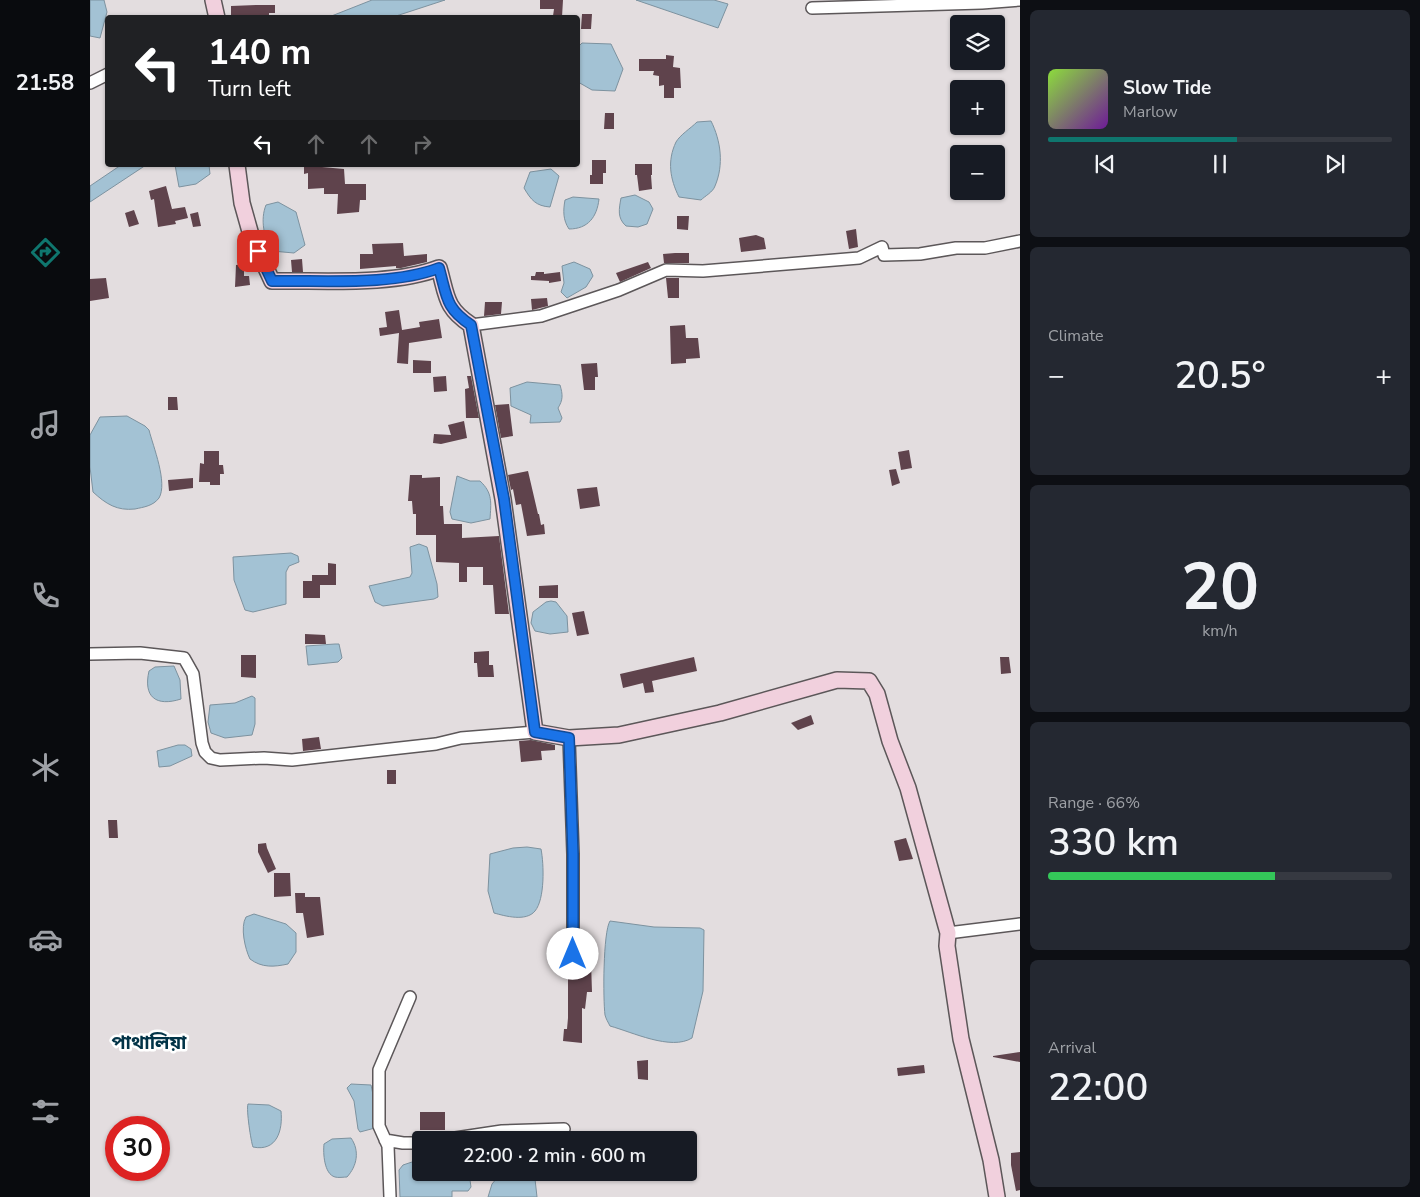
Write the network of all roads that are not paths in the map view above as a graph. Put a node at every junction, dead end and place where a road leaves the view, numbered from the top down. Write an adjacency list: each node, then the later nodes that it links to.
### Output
1 (213, 0): 5 (street)
2 (1020, 0): 3 (street)
3 (982, 2): 4 (street)
4 (812, 8)
5 (216, 15)
6 (105, 76): 7 (street)
7 (90, 83)
8 (237, 167): 10 (street)
9 (1020, 241): 10 (street)
10 (471, 325): 12 (street)
11 (90, 654): 12 (street)
12 (535, 732): 13 (street)
13 (569, 738): 15 (street); 16 (street)
14 (1020, 924): 15 (street)
15 (948, 933): 23 (street)
16 (573, 954)
17 (410, 997): 20 (street)
18 (564, 1129): 19 (street)
19 (502, 1131)
20 (385, 1140): 21 (street); 22 (street)
21 (412, 1143)
22 (390, 1197)
23 (998, 1197)

